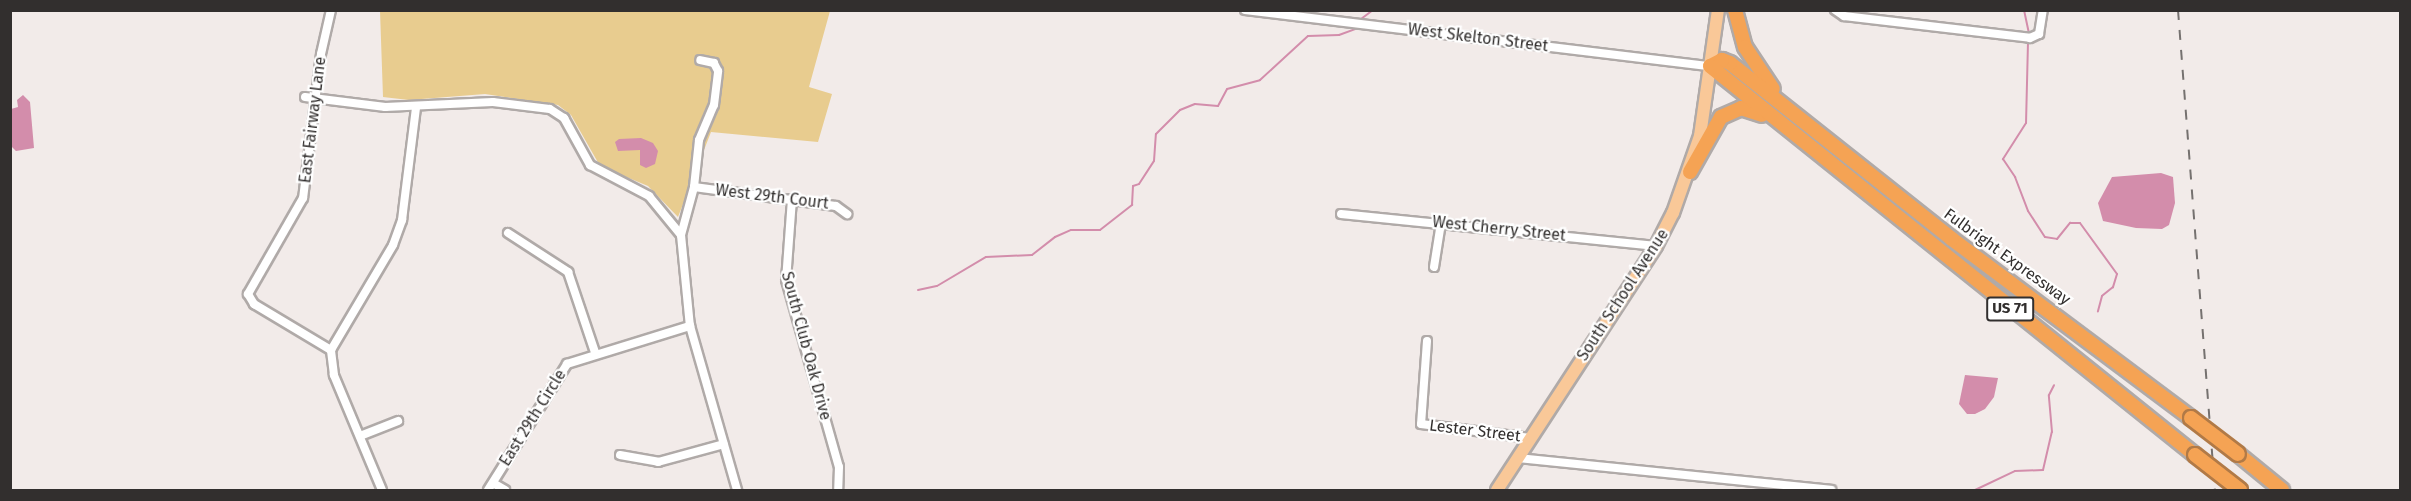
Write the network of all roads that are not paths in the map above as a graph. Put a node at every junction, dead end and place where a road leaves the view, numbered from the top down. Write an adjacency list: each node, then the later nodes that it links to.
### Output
1 (331, 10): 10 (street, East Fairway Lane)
2 (1245, 10): 8 (street, West Skelton Street)
3 (1718, 10): 8 (main road, South School Avenue)
4 (1735, 10): 12 (highway)
5 (1835, 10): 6 (street)
6 (2043, 10)
7 (700, 60): 15 (street)
8 (1710, 66): 12 (highway, Fulbright Expressway); 13 (highway, US 71); 14 (main road, South School Avenue)
9 (305, 98): 10 (street)
10 (316, 99): 11 (street); 26 (street, East Fairway Lane)
11 (417, 107): 21 (street); 26 (street)
12 (1798, 114): 42 (highway, Fulbright Expressway / US 71, bridge)
13 (1826, 161): 14 (highway); 41 (highway, US 71, bridge)
14 (1690, 172): 22 (main road, South School Avenue)
15 (694, 187): 16 (street, West 29th Court); 21 (street)
16 (792, 200): 17 (street, West 29th Court); 38 (street, South Club Oak Drive)
17 (847, 214)
18 (1341, 214): 19 (street, West Cherry Street)
19 (1441, 223): 22 (street, West Cherry Street); 23 (street)
20 (508, 233): 27 (street)
21 (681, 235): 24 (street)
22 (1656, 246): 30 (main road, South School Avenue)
23 (1434, 267)
24 (690, 326): 27 (street, East 29th Circle); 31 (street)
25 (1427, 341): 30 (street, Lester Street)
26 (331, 350): 29 (street)
27 (595, 352): 34 (street, East 29th Circle)
28 (398, 421): 29 (street)
29 (360, 436): 35 (street)
30 (1530, 438): 33 (main road, South School Avenue)
31 (724, 444): 32 (street); 37 (street)
32 (620, 455)
33 (1517, 458): 39 (main road, South School Avenue); 40 (street)
34 (491, 487): 36 (street)
35 (381, 490)
36 (505, 490)
37 (737, 490)
38 (838, 490)
39 (1497, 490)
40 (1831, 490)
41 (2240, 490)
42 (2282, 490)

